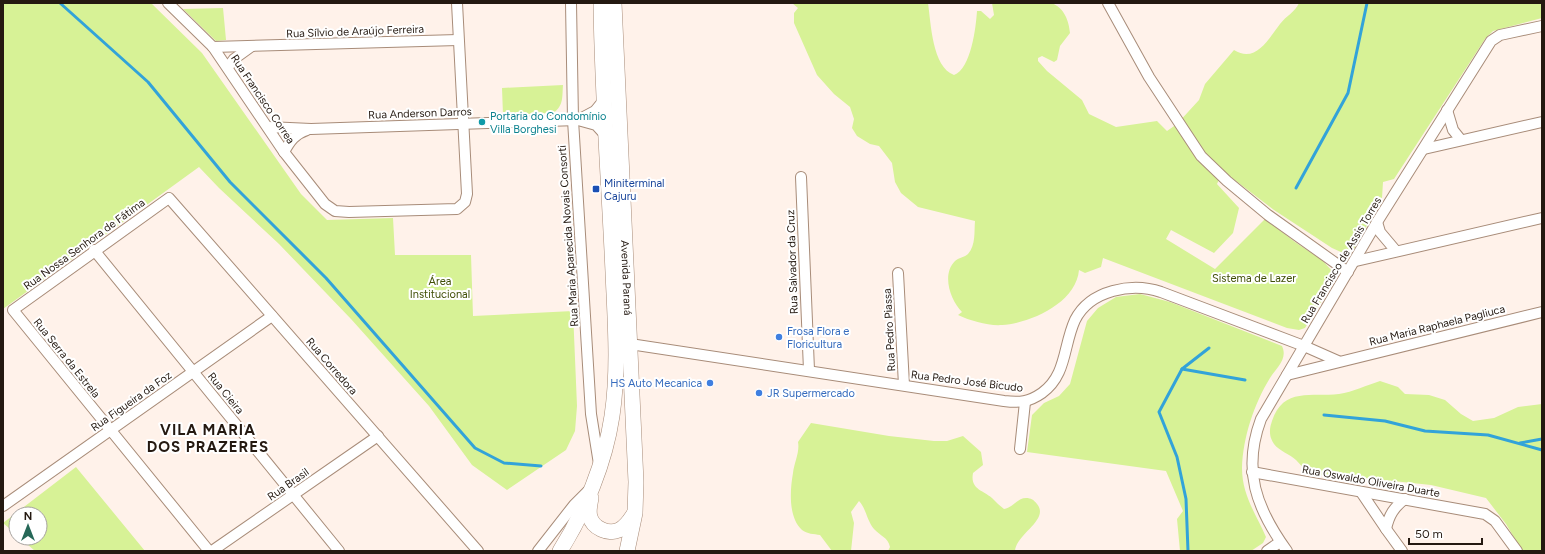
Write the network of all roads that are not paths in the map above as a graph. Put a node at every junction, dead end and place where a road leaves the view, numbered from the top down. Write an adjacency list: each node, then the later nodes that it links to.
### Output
1 (168, 3): 10 (street, Rua Francisco Correa)
2 (457, 3): 8 (street)
3 (571, 3): 14 (street, Rua Maria Aparecida Novais Consorti)
4 (600, 3): 12 (main road, Avenida Paraná)
5 (614, 3): 35 (main road, Avenida Paraná)
6 (1108, 3): 30 (street)
7 (1542, 26): 13 (street, Rua Francisco de Assis Torres)
8 (458, 40): 9 (street, Rua Sílvio de Araújo Ferreira); 16 (street)
9 (252, 46): 10 (street, Rua Sílvio de Araújo Ferreira); 11 (street)
10 (213, 47): 11 (street, Rua Francisco Correa)
11 (228, 67): 17 (street, Rua Francisco Correa)
12 (605, 97): 14 (street, Rua Anderson Darros); 19 (main road, Avenida Paraná)
13 (1447, 110): 20 (street); 21 (street, Rua Francisco de Assis Torres)
14 (575, 120): 16 (street, Rua Anderson Darros); 19 (street, Rua Anderson Darros); 46 (street, Rua Maria Aparecida Novais Consorti)
15 (1542, 122): 20 (street)
16 (464, 124): 18 (street, Rua Anderson Darros); 22 (street, Rua Francisco Correa)
17 (268, 127): 18 (street, Rua Anderson Darros); 22 (street, Rua Francisco Correa)
18 (311, 129): 22 (street, Rua Anderson Darros)
19 (607, 137): 46 (main road, Avenida Paraná)
20 (1461, 140): 21 (street)
21 (1424, 149): 26 (street, Rua Francisco de Assis Torres)
22 (284, 152)
23 (801, 177): 38 (street, Rua Salvador da Cruz)
24 (169, 198): 27 (street, Rua Nossa Senhora de Fátima); 34 (street, Rua Corredora)
25 (1542, 218): 28 (street)
26 (1377, 222): 28 (street); 29 (street, Rua Francisco de Assis Torres)
27 (94, 250): 32 (street, Rua Nossa Senhora de Fátima); 39 (street, Rua Cieira)
28 (1396, 251): 29 (street)
29 (1356, 260): 30 (street, Rua Francisco de Assis Torres)
30 (1348, 272): 36 (street, Rua Francisco de Assis Torres)
31 (898, 273): 41 (street, Rua Pedro Piassa)
32 (13, 310): 43 (street, Rua Serra da Estrela)
33 (1542, 312): 37 (street, Rua Maria Raphaela Pagliuca)
34 (272, 316): 39 (street, Rua Figueira da Foz); 44 (street, Rua Corredora)
35 (630, 344): 38 (street, Rua Pedro José Bicudo); 53 (main road, Avenida Paraná)
36 (1304, 346): 37 (street); 40 (street, Rua Francisco de Assis Torres); 42 (street, Rua Pedro José Bicudo)
37 (1338, 361): 40 (street, Rua Maria Raphaela Pagliuca)
38 (809, 370): 41 (street, Rua Pedro José Bicudo)
39 (193, 372): 43 (street, Rua Figueira da Foz); 50 (street, Rua Cieira)
40 (1286, 375): 47 (street, Rua Francisco de Assis Torres)
41 (904, 385): 42 (street, Rua Pedro José Bicudo)
42 (1025, 402): 45 (street)
43 (110, 430): 52 (street, Rua Figueira da Foz); 56 (street, Rua Serra da Estrela)
44 (378, 436): 50 (street, Rua Brasil); 58 (street, Rua Corredora)
45 (1020, 449)
46 (599, 466): 48 (main road, Avenida Paraná)
47 (1252, 472): 49 (street, Rua Oswaldo Oliveira Duarte); 55 (street, Rua Francisco de Assis Torres)
48 (591, 489): 53 (main road); 59 (street, Avenida Paraná); 60 (main road, Avenida Paraná)
49 (1360, 492): 51 (street, Rua Oswaldo Oliveira Duarte); 54 (street)
50 (293, 495): 56 (street, Rua Brasil); 57 (street, Rua Cieira)
51 (1405, 499): 54 (street); 65 (street, Rua Oswaldo Oliveira Duarte)
52 (3, 506)
53 (635, 513): 61 (main road, Avenida Paraná)
54 (1386, 528): 64 (street)
55 (1280, 542): 62 (street); 63 (street, Rua Francisco de Assis Torres)
56 (210, 551)
57 (339, 551)
58 (478, 551)
59 (538, 551)
60 (560, 551)
61 (627, 551)
62 (1267, 551)
63 (1287, 551)
64 (1402, 551)
65 (1516, 551)

